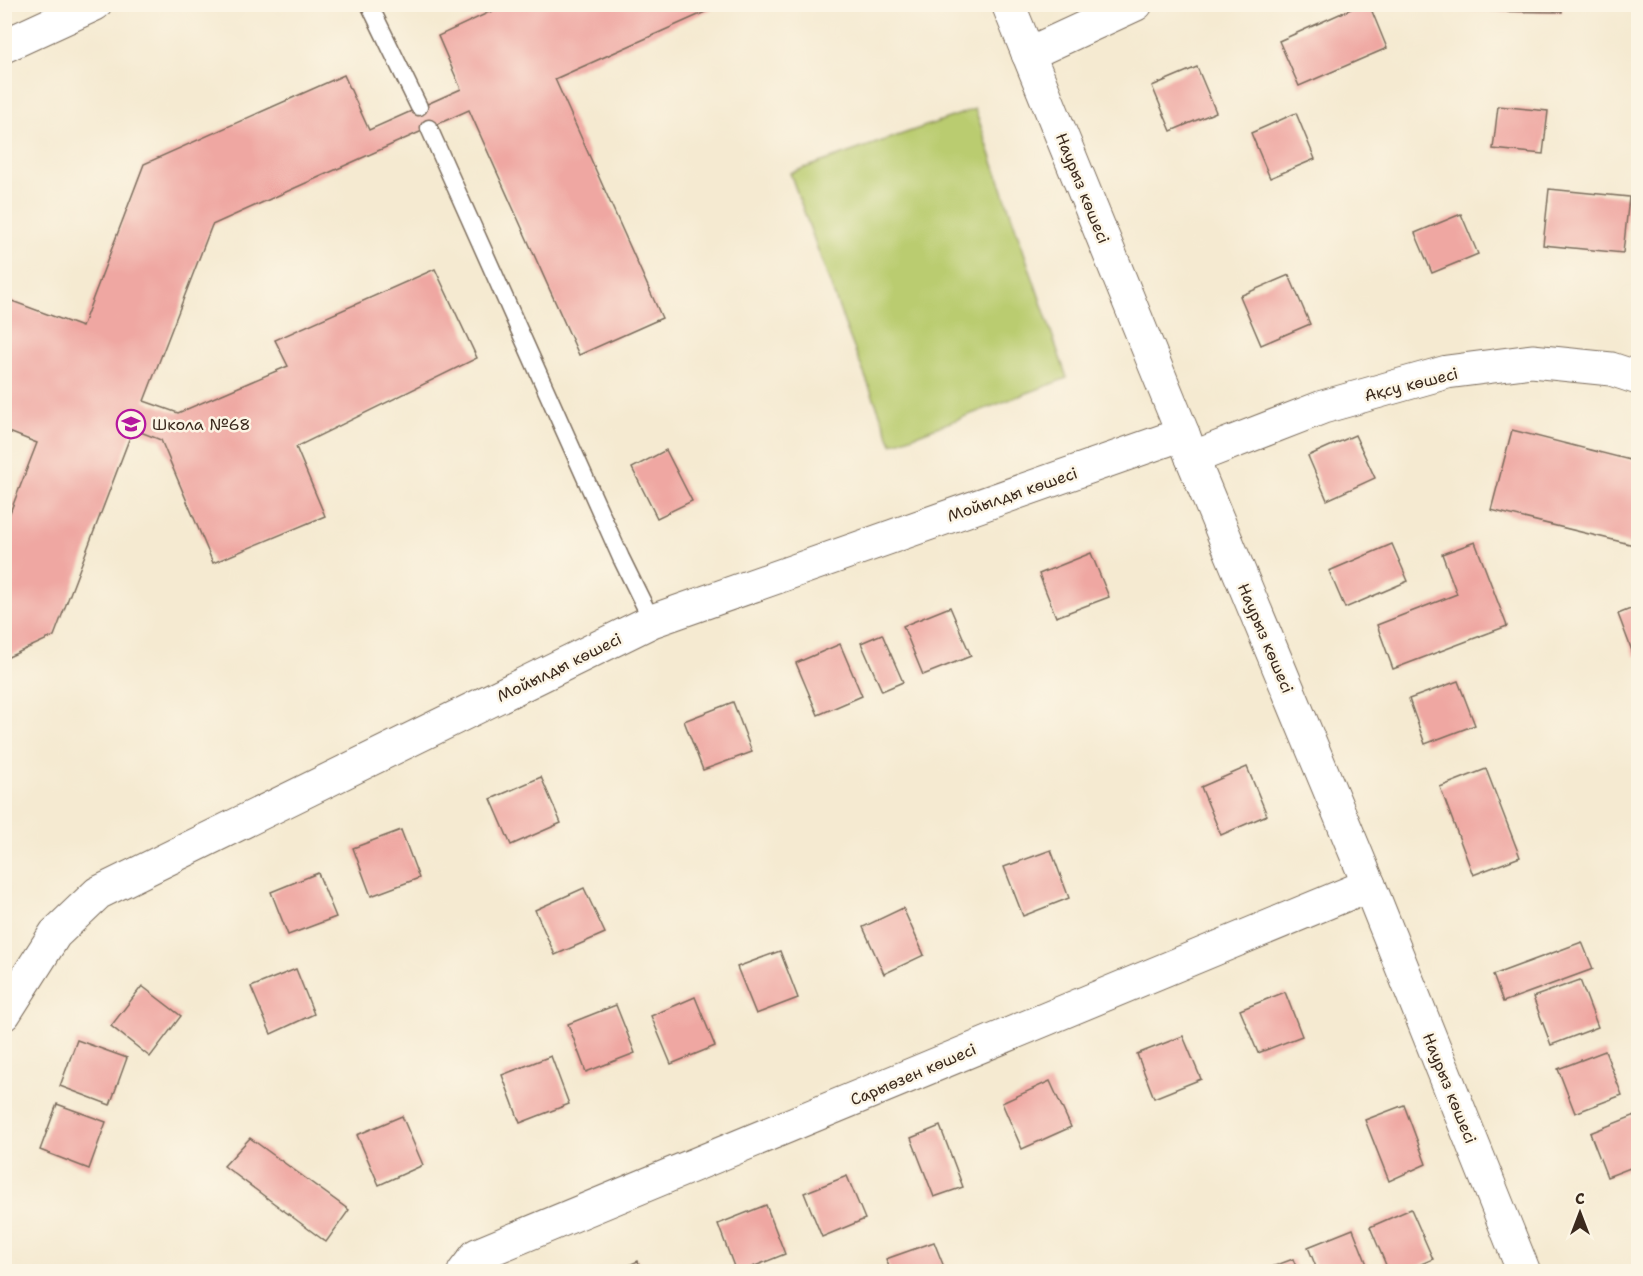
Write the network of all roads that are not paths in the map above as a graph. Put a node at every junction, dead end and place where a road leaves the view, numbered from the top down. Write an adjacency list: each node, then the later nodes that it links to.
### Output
1 (95, 4): 5 (street)
2 (369, 4): 7 (lane)
3 (1008, 4): 6 (street, Наурыз көшесі)
4 (1136, 4): 6 (street)
5 (4, 46)
6 (1028, 54): 10 (street, Наурыз көшесі)
7 (419, 107)
8 (429, 128): 11 (lane)
9 (1638, 378): 10 (street, Ақсу көшесі)
10 (1187, 446): 11 (street, Мойылды көшесі); 12 (street, Наурыз көшесі)
11 (652, 621): 13 (street, Мойылды көшесі)
12 (1369, 885): 14 (street, Сарыөзен көшесі); 15 (street, Наурыз көшесі)
13 (4, 1014)
14 (464, 1272)
15 (1524, 1272)

